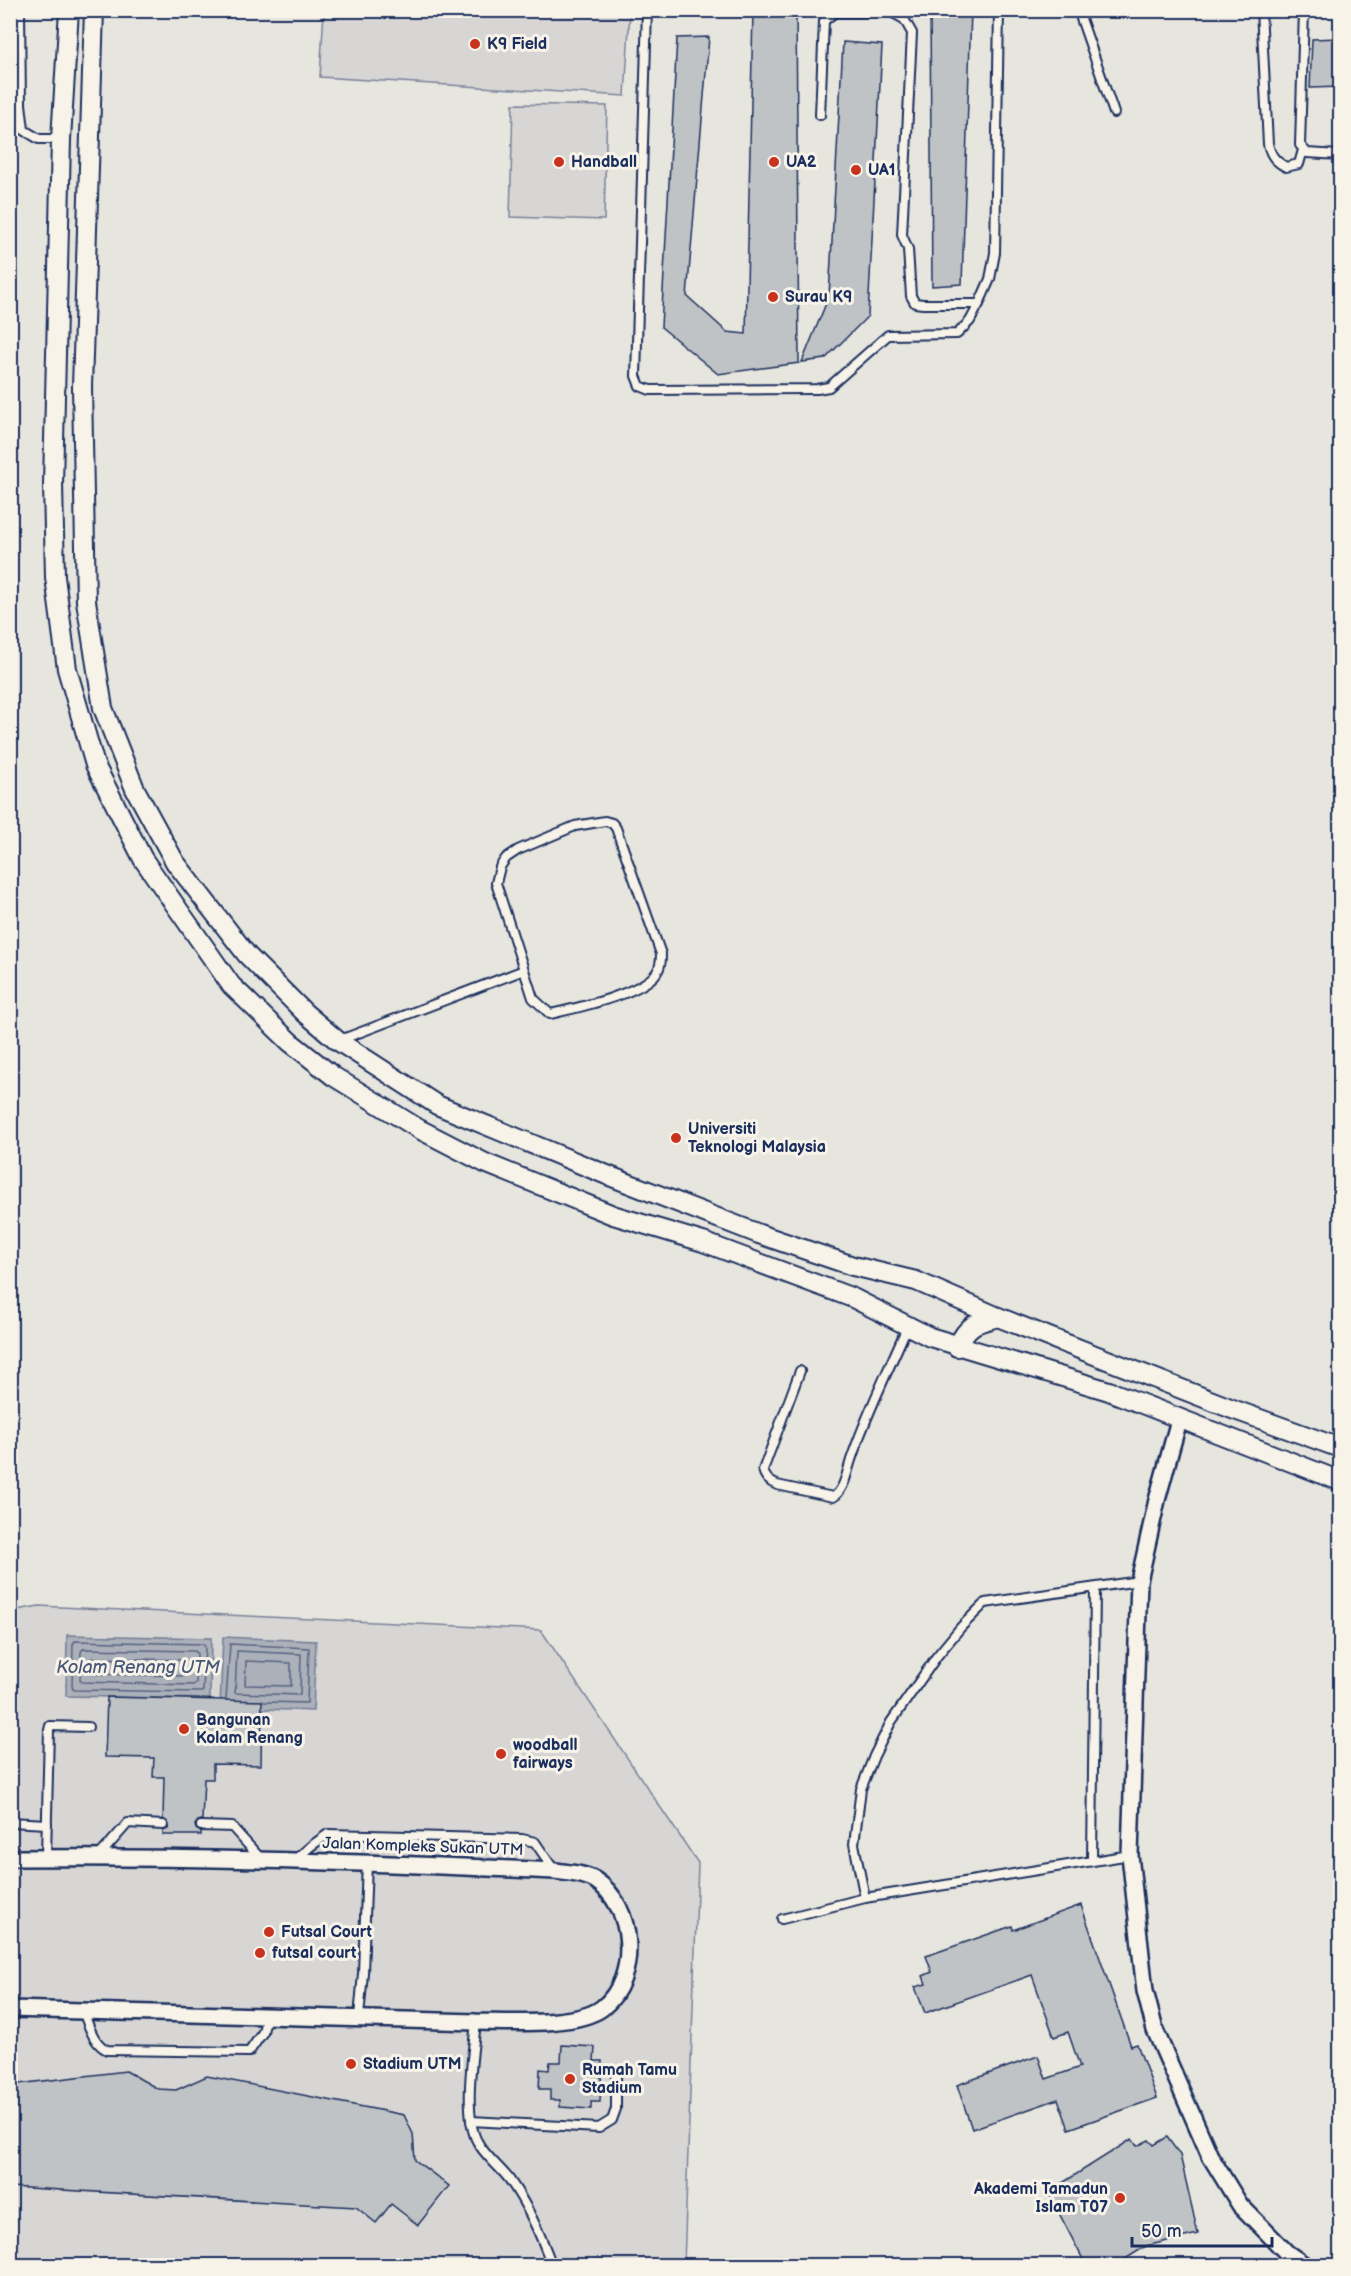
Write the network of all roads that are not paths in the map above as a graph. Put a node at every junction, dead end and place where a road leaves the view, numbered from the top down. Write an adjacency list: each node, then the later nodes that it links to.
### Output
1 (20, 10): 11 (lane)
2 (69, 10): 11 (street)
3 (94, 10): 16 (street)
4 (647, 10): 14 (lane)
5 (999, 10): 14 (lane)
6 (1077, 10): 9 (lane)
7 (1261, 10): 12 (lane)
8 (1304, 10): 12 (lane)
9 (1114, 113)
10 (820, 115): 14 (lane)
11 (61, 139): 18 (street)
12 (1303, 150): 13 (lane)
13 (1341, 155)
14 (979, 304)
15 (524, 970): 15 (lane); 16 (lane)
16 (338, 1041): 17 (street)
17 (998, 1317): 19 (street); 22 (street)
18 (907, 1327): 19 (street); 20 (lane)
19 (957, 1347): 21 (street)
20 (800, 1371)
21 (1179, 1420): 23 (street); 24 (street)
22 (1341, 1448)
23 (1341, 1481)
24 (1139, 1581): 25 (lane); 31 (street)
25 (1095, 1588): 36 (lane); 40 (lane)
26 (88, 1727): 28 (lane)
27 (10, 1822): 28 (lane)
28 (47, 1824): 33 (lane)
29 (163, 1824): 32 (lane)
30 (201, 1826): 35 (lane)
31 (1130, 1855): 36 (lane); 50 (street)
32 (99, 1856): 33 (street, Jalan Kompleks Sukan UTM); 35 (street, Jalan Kompleks Sukan UTM)
33 (46, 1857): 34 (street, Jalan Kompleks Sukan UTM)
34 (10, 1858)
35 (261, 1859): 37 (street, Jalan Kompleks Sukan UTM)
36 (1092, 1860): 40 (lane)
37 (294, 1861): 38 (street, Jalan Kompleks Sukan UTM); 39 (lane)
38 (367, 1862): 39 (street, Jalan Kompleks Sukan UTM); 45 (lane)
39 (555, 1871): 46 (street, Jalan Kompleks Sukan UTM)
40 (865, 1898): 41 (lane)
41 (782, 1919)
42 (10, 2009): 43 (street, Jalan Kompleks Sukan UTM)
43 (83, 2010): 44 (street, Jalan Kompleks Sukan UTM); 44 (lane)
44 (267, 2015): 45 (street, Jalan Kompleks Sukan UTM)
45 (359, 2017): 46 (street, Jalan Kompleks Sukan UTM)
46 (476, 2022): 48 (lane)
47 (616, 2073): 48 (lane)
48 (471, 2121): 49 (lane)
49 (552, 2265)
50 (1306, 2265)

